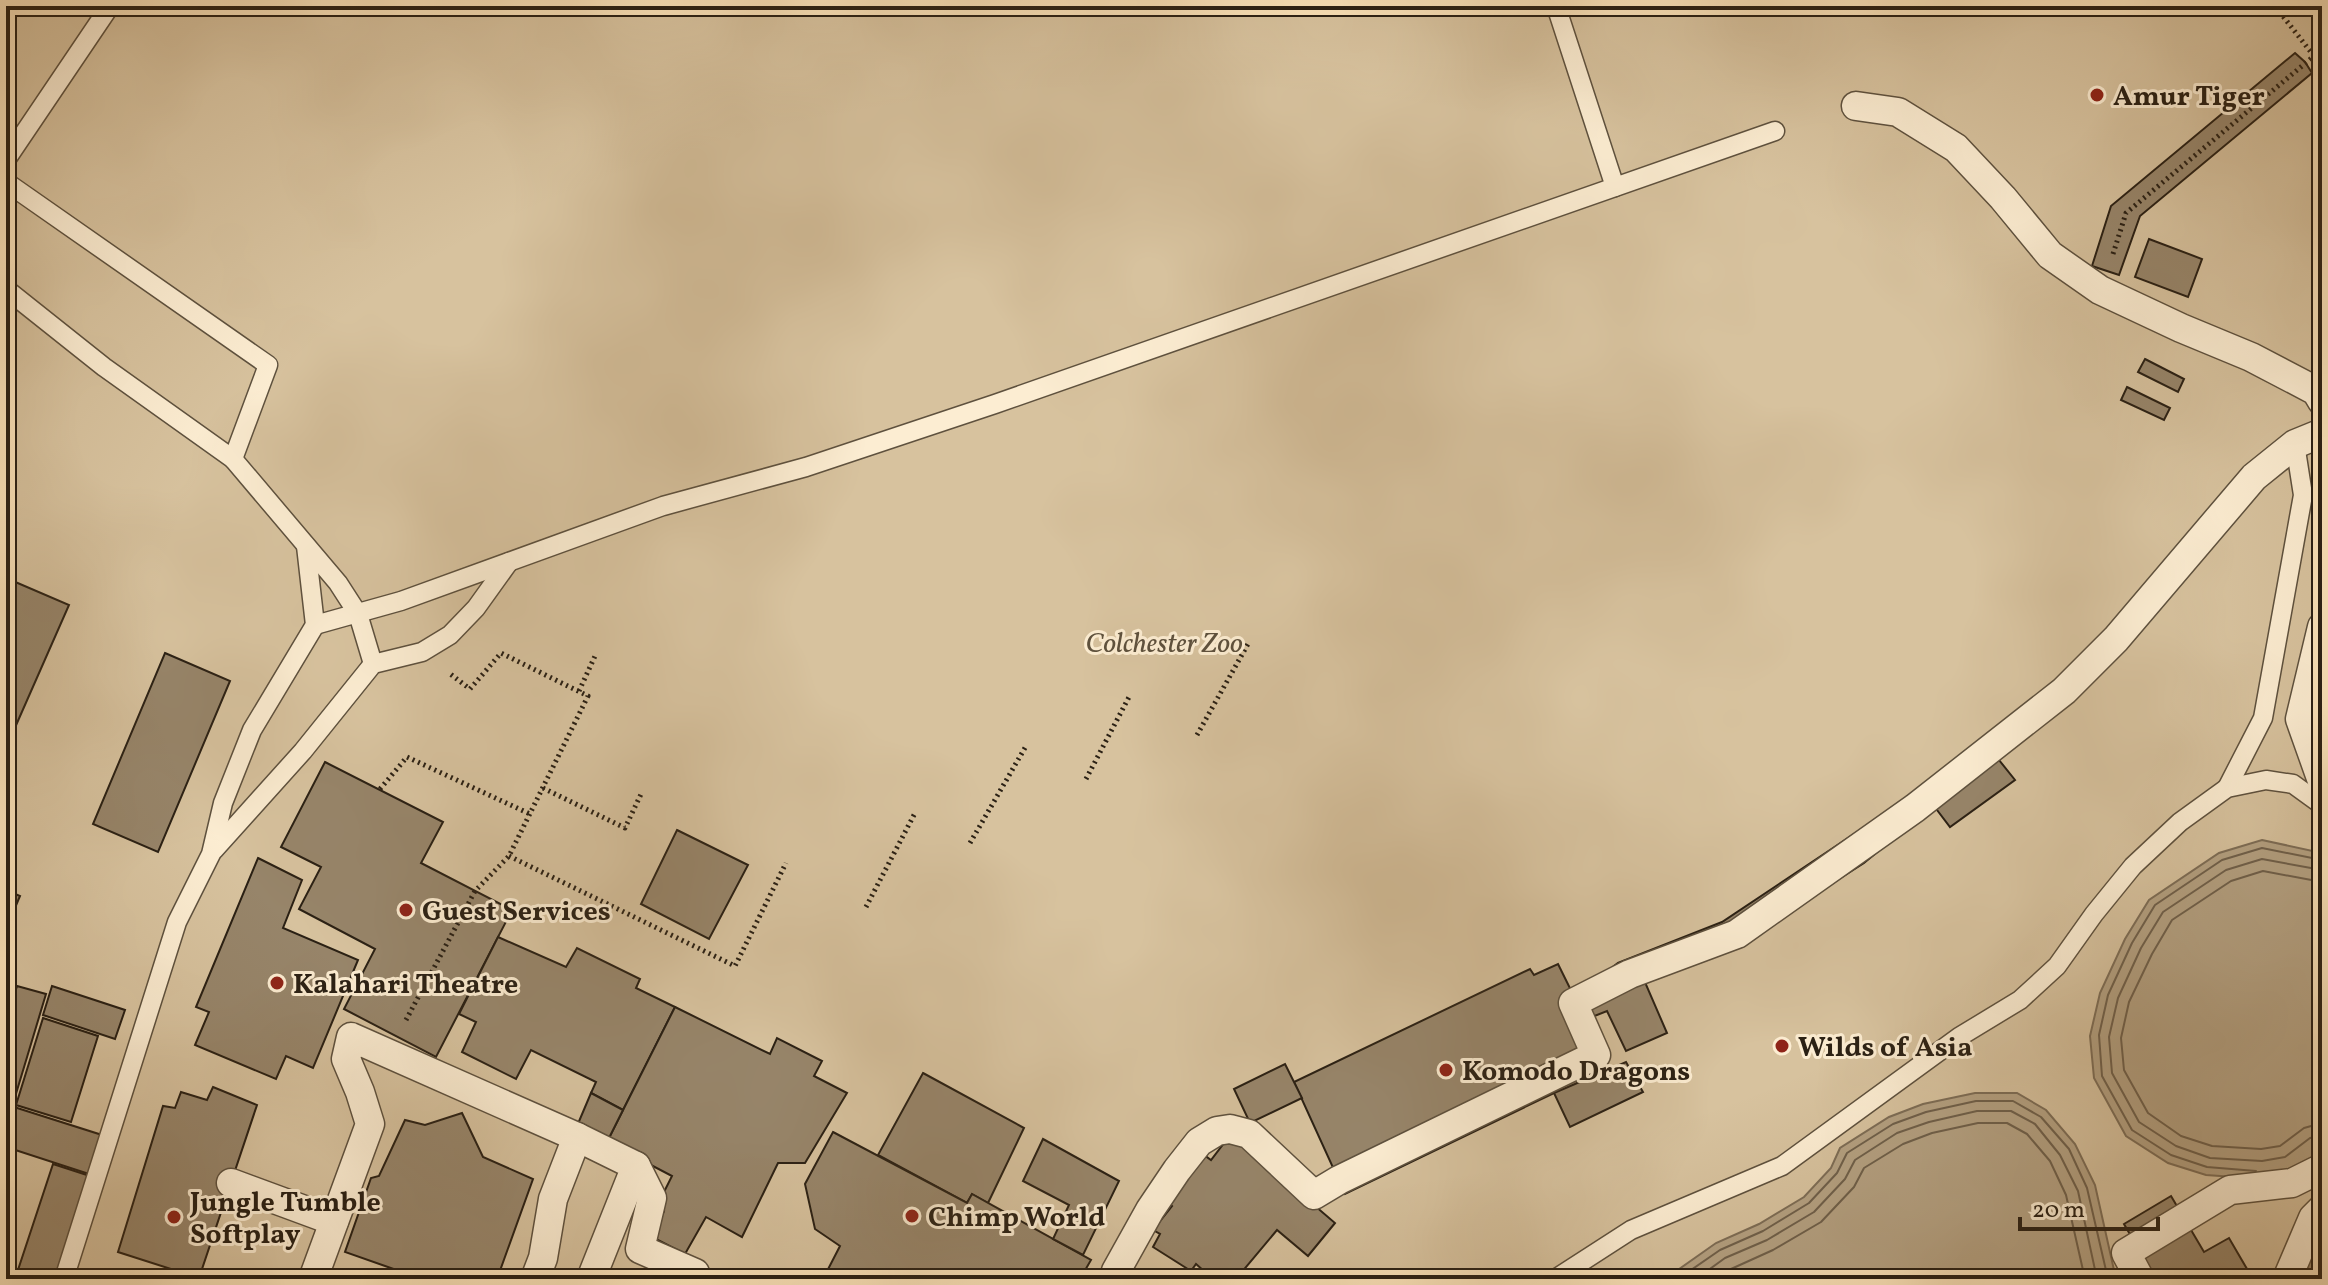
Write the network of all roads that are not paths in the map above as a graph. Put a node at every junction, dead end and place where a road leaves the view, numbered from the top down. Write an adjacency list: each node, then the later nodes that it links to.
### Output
1 (110, 6): 5 (lane)
2 (1556, 6): 7 (lane)
3 (1856, 106): 9 (street)
4 (1775, 131): 7 (lane)
5 (6, 160)
6 (6, 182): 12 (lane)
7 (1615, 187): 14 (lane)
8 (6, 289): 12 (lane)
9 (2320, 394)
10 (2322, 433): 11 (lane)
11 (2295, 444): 20 (lane); 35 (street)
12 (233, 459): 13 (lane)
13 (306, 546): 15 (lane); 16 (lane)
14 (509, 562): 15 (lane); 18 (lane)
15 (358, 614): 16 (lane); 18 (lane)
16 (315, 625): 22 (lane)
17 (2322, 627): 19 (street)
18 (373, 664): 22 (lane)
19 (2322, 781)
20 (2227, 788): 21 (lane); 30 (lane)
21 (2322, 805)
22 (211, 854): 31 (lane)
23 (577, 1137): 24 (street); 28 (street); 33 (street)
24 (636, 1166): 29 (street); 34 (street)
25 (2322, 1168): 37 (street)
26 (231, 1183): 28 (street)
27 (2322, 1209): 38 (street)
28 (334, 1221): 32 (street)
29 (692, 1269)
30 (1555, 1278): 36 (lane)
31 (64, 1279)
32 (313, 1279)
33 (535, 1279)
34 (591, 1279)
35 (1114, 1279)
36 (1548, 1279)
37 (2140, 1279)
38 (2287, 1279)

